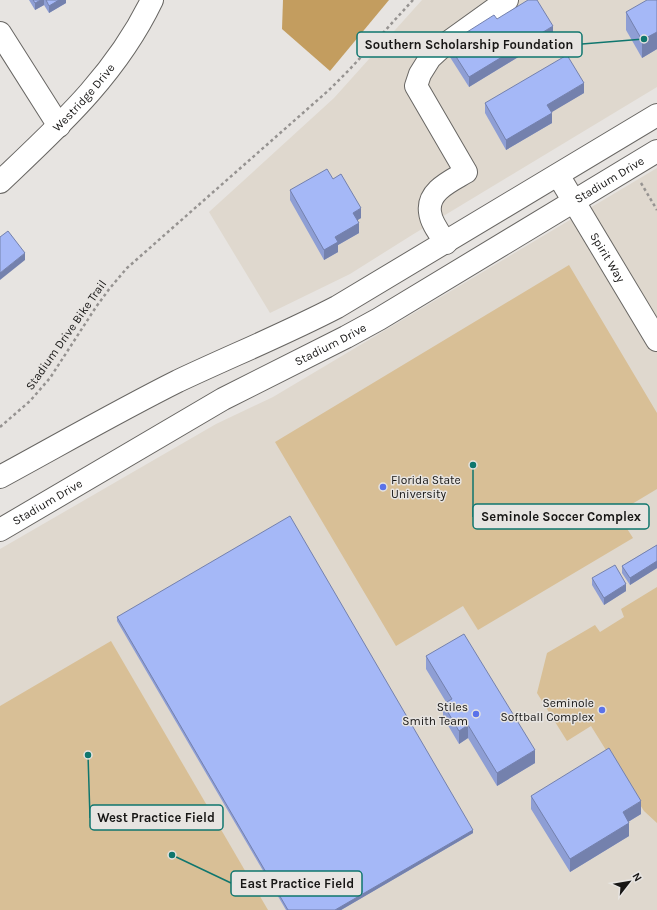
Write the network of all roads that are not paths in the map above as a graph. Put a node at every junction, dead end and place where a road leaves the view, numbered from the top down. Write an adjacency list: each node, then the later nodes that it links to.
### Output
1 (152, 0): 5 (main road, Westridge Drive)
2 (507, 0): 10 (main road)
3 (0, 33): 5 (main road)
4 (657, 115): 7 (main road)
5 (59, 126): 8 (main road, Westridge Drive)
6 (657, 151): 9 (main road, Stadium Drive)
7 (558, 175): 9 (main road, Spirit Way); 10 (main road)
8 (0, 182)
9 (574, 202): 11 (main road, Stadium Drive); 12 (main road, Spirit Way)
10 (446, 243): 11 (main road); 13 (main road)
11 (461, 270): 14 (main road, Stadium Drive)
12 (657, 340)
13 (0, 477)
14 (0, 530)

